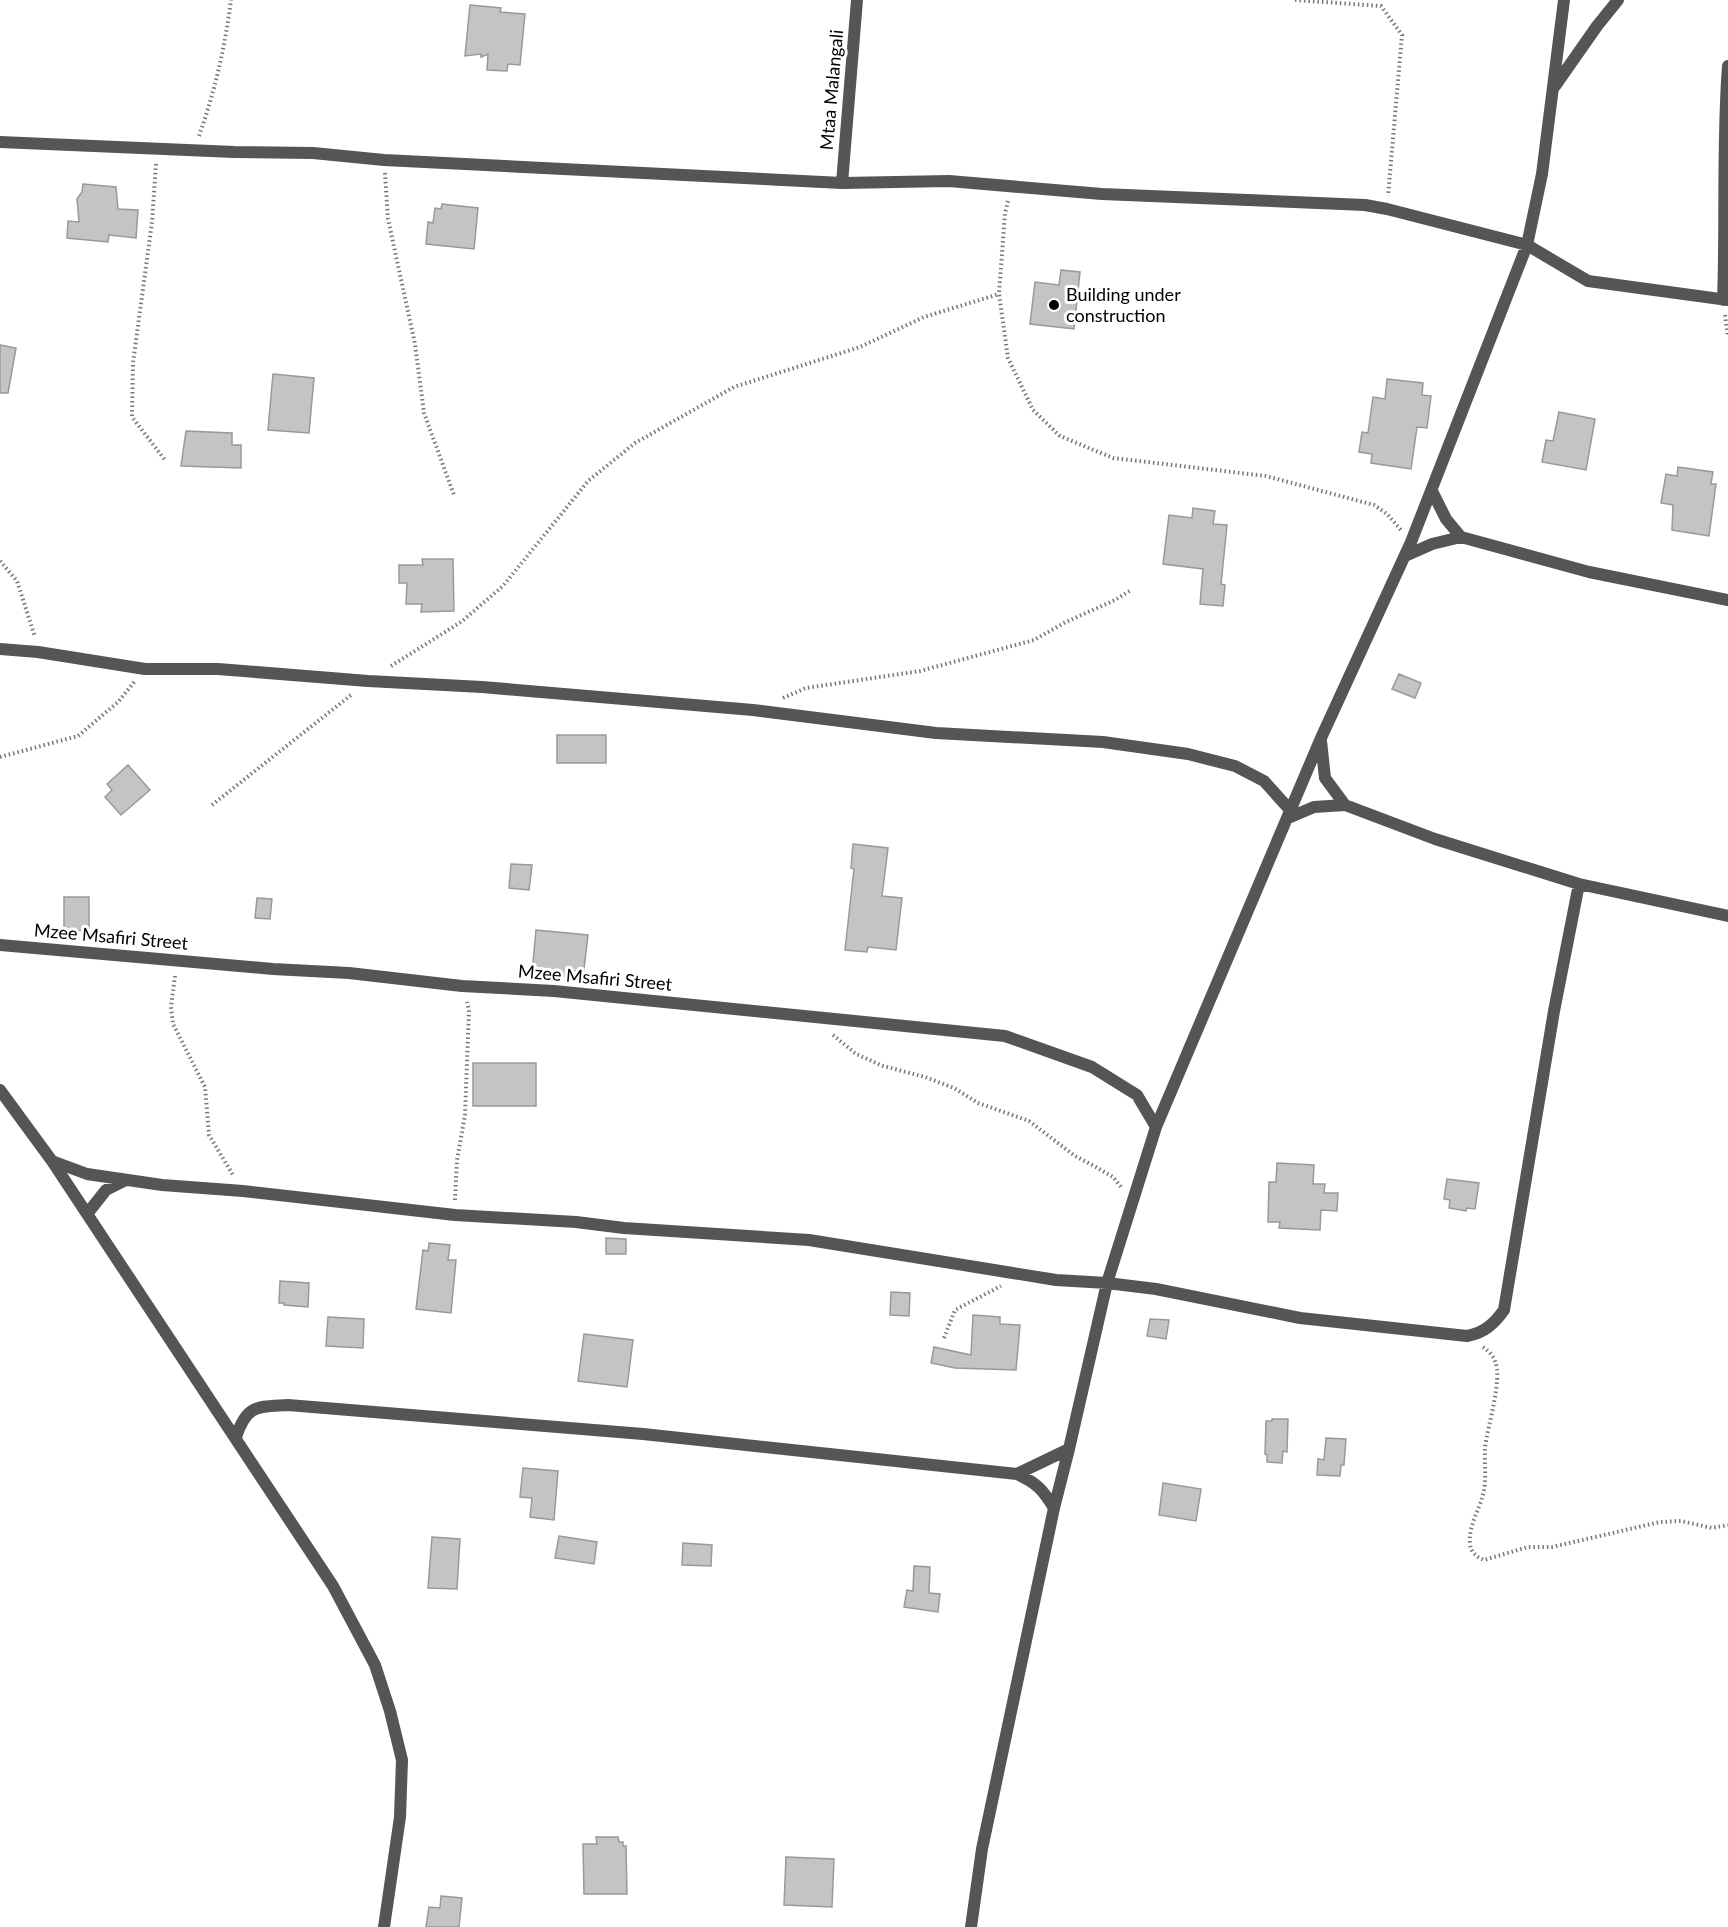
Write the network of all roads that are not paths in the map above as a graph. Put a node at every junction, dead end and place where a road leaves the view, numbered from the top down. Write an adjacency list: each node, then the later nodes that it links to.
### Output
1 (857, 0): 7 (street, Mtaa Malangali)
2 (1564, 0): 5 (street)
3 (1618, 0): 5 (street)
4 (1728, 66): 9 (street)
5 (1553, 88): 8 (street)
6 (0, 142): 7 (street)
7 (842, 183): 8 (street)
8 (1527, 245): 9 (street); 10 (street)
9 (1726, 300)
10 (1432, 491): 11 (street); 12 (street)
11 (1461, 537): 12 (street); 13 (street)
12 (1405, 556): 15 (street)
13 (1728, 600)
14 (0, 649): 17 (street)
15 (1321, 738): 16 (street); 17 (street)
16 (1345, 806): 17 (street); 18 (street)
17 (1290, 815): 22 (street)
18 (1579, 884): 19 (street); 26 (street)
19 (1728, 915)
20 (0, 945): 22 (street, Mzee Msafiri Street)
21 (0, 1090): 23 (street)
22 (1156, 1127): 26 (street)
23 (52, 1161): 24 (street); 25 (street)
24 (124, 1180): 25 (street); 26 (street)
25 (87, 1214): 27 (street)
26 (1107, 1283): 28 (street)
27 (236, 1437): 29 (street); 31 (street)
28 (1069, 1449): 29 (street); 30 (street)
29 (1017, 1474): 30 (street)
30 (1054, 1508): 32 (street)
31 (384, 1927)
32 (971, 1927)

